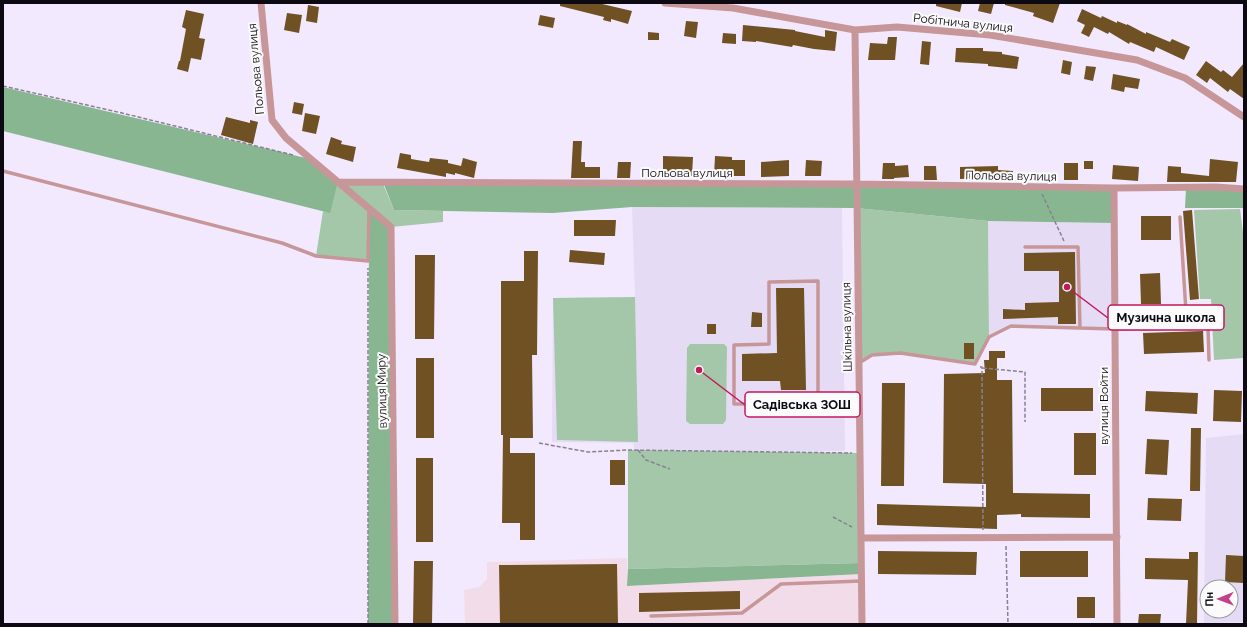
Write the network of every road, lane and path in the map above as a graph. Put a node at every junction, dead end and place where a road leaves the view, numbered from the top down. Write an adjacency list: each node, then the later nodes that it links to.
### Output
1 (261, 3): 6 (street, Польова вулиця)
2 (666, 3): 3 (street, Робітнича вулиця)
3 (855, 30): 5 (street, Робітнича вулиця); 9 (street, Шкільна вулиця)
4 (3, 86): 6 (path)
5 (1244, 117)
6 (310, 159): 8 (street, Польова вулиця)
7 (3, 171): 17 (lane)
8 (338, 182): 9 (street, Польова вулиця); 13 (street, вулиця Миру)
9 (856, 184): 10 (street, Польова вулиця); 22 (street, Шкільна вулиця)
10 (1038, 187): 11 (street, Польова вулиця); 16 (path)
11 (1114, 188): 12 (street, Польова вулиця); 20 (street, вулиця Войти)
12 (1244, 189)
13 (368, 208): 17 (lane); 40 (street, вулиця Миру)
14 (1180, 217): 19 (lane)
15 (1025, 247): 16 (lane)
16 (1067, 247): 18 (lane)
17 (368, 261): 39 (path)
18 (1080, 328): 20 (lane); 23 (lane)
19 (1186, 328): 20 (lane); 21 (lane)
20 (1115, 329): 34 (street, вулиця Войти)
21 (1209, 360)
22 (858, 363): 23 (lane); 26 (street, Шкільна вулиця)
23 (975, 364): 24 (path)
24 (982, 368): 27 (path); 35 (path)
25 (818, 404): 25 (lane); 26 (lane)
26 (859, 404): 30 (street, Шкільна вулиця)
27 (1025, 422)
28 (539, 444): 29 (path)
29 (638, 450): 30 (path); 31 (path)
30 (860, 453): 33 (street, Шкільна вулиця)
31 (670, 469)
32 (833, 517): 33 (path)
33 (861, 535): 35 (street); 37 (street, Шкільна вулиця)
34 (1116, 537): 36 (street); 43 (street, вулиця Войти)
35 (983, 538): 36 (street)
36 (1006, 538): 42 (path)
37 (861, 581): 38 (lane); 41 (street, Шкільна вулиця)
38 (651, 616)
39 (368, 624)
40 (395, 624)
41 (862, 624)
42 (1008, 624)
43 (1117, 624)

